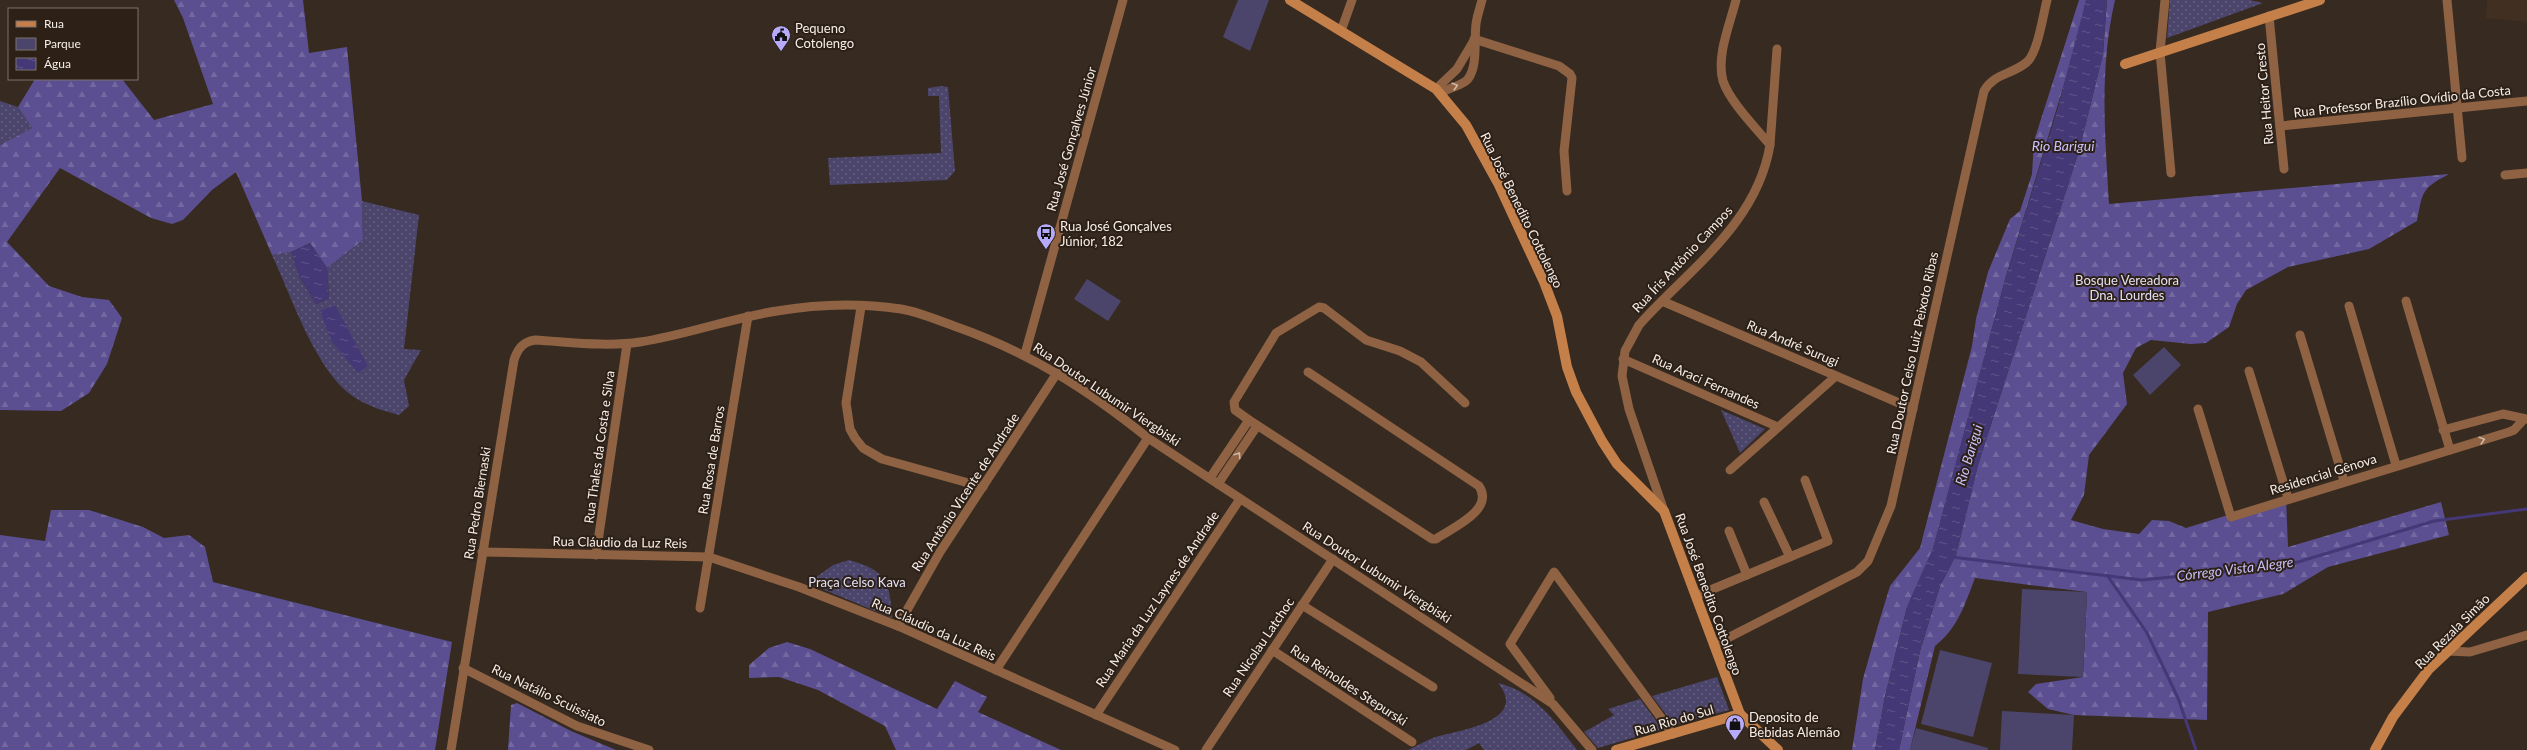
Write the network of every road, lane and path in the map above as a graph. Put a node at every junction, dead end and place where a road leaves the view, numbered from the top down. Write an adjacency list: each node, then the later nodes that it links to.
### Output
1 (1123, 0): 35 (street, Rua José Gonçalves Júnior)
2 (1290, 0): 11 (main road, Rua José Benedito Cottolengo)
3 (1352, 0): 11 (street)
4 (1482, 0): 12 (street)
5 (1737, 0): 20 (street)
6 (2047, 0): 42 (street, Rua Doutor Celso Luiz Peixoto Ribas)
7 (2165, 0): 14 (street)
8 (2320, 0): 10 (main road)
9 (2447, 0): 18 (street)
10 (2270, 16): 14 (main road); 19 (street, Rua Heitor Cresto)
11 (1341, 31): 16 (main road, Rua José Benedito Cottolengo)
12 (1474, 39): 16 (street); 16 (street, one-way to 12); 26 (street)
13 (1777, 49): 20 (street, Rua Íris Antônio Campos)
14 (2160, 52): 15 (main road); 23 (street)
15 (2125, 64)
16 (1439, 91): 61 (main road, Rua José Benedito Cottolengo)
17 (2527, 101): 18 (street, Rua Professor Brazílio Ovídio da Costa)
18 (2457, 107): 19 (street, Rua Professor Brazílio Ovídio da Costa); 21 (street)
19 (2280, 126): 22 (street, Rua Heitor Cresto)
20 (1770, 145): 27 (street, Rua Íris Antônio Campos)
21 (2462, 158)
22 (2284, 169)
23 (2170, 173)
24 (2527, 173): 25 (street)
25 (2505, 175)
26 (1567, 191)
27 (1662, 301): 36 (street, Rua Íris Antônio Campos); 40 (street, Rua André Surugi)
28 (2406, 301): 48 (street)
29 (2349, 306): 51 (street)
30 (861, 307): 31 (street, Rua Doutor Lubumir Viergbiski); 35 (street, Rua Doutor Lubumir Viergbiski); 57 (street)
31 (748, 316): 34 (street, Rua Doutor Lubumir Viergbiski); 65 (street, Rua Rosa de Barros)
32 (2300, 336): 55 (street)
33 (524, 344): 34 (street, Rua Doutor Lubumir Viergbiski); 63 (street, Rua Pedro Biernaski)
34 (627, 344): 64 (street, Rua Thales da Costa e Silva)
35 (1025, 354): 39 (street, Rua Doutor Lubumir Viergbiski)
36 (1623, 359): 47 (street, Rua Araci Fernandes); 61 (street, Rua Íris Antônio Campos)
37 (2249, 371): 58 (street)
38 (1308, 372): 46 (street)
39 (1057, 373): 49 (street, Rua Doutor Lubumir Viergbiski); 57 (street, Rua Antônio Vicente de Andrade)
40 (1836, 376): 42 (street, Rua André Surugi); 47 (street)
41 (1464, 403): 45 (street)
42 (1913, 409): 75 (street, Rua Doutor Celso Luiz Peixoto Ribas)
43 (2198, 409): 58 (street, Residencial Gênova)
44 (2526, 419): 48 (street); 50 (street, Residencial Gênova, one-way to 44)
45 (1249, 420): 46 (street); 53 (street)
46 (1257, 426): 56 (street, one-way to 46)
47 (1778, 427): 52 (street)
48 (2443, 430): 50 (street)
49 (1148, 438): 53 (street, Rua Doutor Lubumir Viergbiski); 79 (street)
50 (2450, 450): 51 (street, Residencial Gênova)
51 (2396, 465): 55 (street, Residencial Gênova)
52 (1730, 470)
53 (1210, 478): 56 (street, Rua Doutor Lubumir Viergbiski)
54 (1804, 480): 66 (street)
55 (2344, 482): 58 (street, Residencial Gênova)
56 (1218, 484): 59 (street, Rua Doutor Lubumir Viergbiski)
57 (983, 487): 73 (street, Rua Antônio Vicente de Andrade)
58 (2288, 498)
59 (1240, 499): 67 (street, Rua Doutor Lubumir Viergbiski); 83 (street, Rua Maria da Luz Laynes de Andrade)
60 (1764, 502): 66 (street)
61 (1664, 511): 70 (main road, Rua José Benedito Cottolengo)
62 (1729, 531): 68 (street)
63 (482, 552): 64 (street, Rua Cláudio da Luz Reis); 78 (street, Rua Pedro Biernaski)
64 (596, 555): 65 (street, Rua Cláudio da Luz Reis)
65 (708, 557): 72 (street, Rua Rosa de Barros); 73 (street, Rua Cláudio da Luz Reis)
66 (1790, 557): 68 (street)
67 (1333, 559): 71 (street, Rua Nicolau Latchoc); 81 (street, Rua Doutor Lubumir Viergbiski)
68 (1747, 575): 70 (street)
69 (2527, 577): 77 (main road, Rua Rezala Simão)
70 (1696, 596): 75 (main road, Rua José Benedito Cottolengo)
71 (1302, 605): 76 (street, Rua Nicolau Latchoc); 80 (street)
72 (700, 608)
73 (898, 626): 79 (street, Rua Cláudio da Luz Reis)
74 (2527, 635): 77 (street)
75 (1714, 645): 82 (main road, Rua José Benedito Cottolengo)
76 (1272, 650): 85 (street, Rua Reinoldes Stepurski); 89 (street, Rua Nicolau Latchoc)
77 (2447, 651): 93 (main road, Rua Rezala Simão)
78 (463, 668): 86 (street, Rua Pedro Biernaski); 87 (street, Rua Natálio Scuissiato)
79 (996, 670): 83 (street, Rua Cláudio da Luz Reis)
80 (1433, 687)
81 (1553, 704): 84 (street); 90 (street, Rua Doutor Lubumir Viergbiski)
82 (1740, 714): 84 (main road, Rua Rio do Sul); 92 (main road, Rua José Benedito Cottolengo)
83 (1096, 715): 88 (street, Rua Cláudio da Luz Reis)
84 (1673, 734): 91 (main road, Rua Rio do Sul)
85 (1412, 742)
86 (451, 750)
87 (649, 750)
88 (1175, 750)
89 (1206, 750)
90 (1592, 750)
91 (1616, 750)
92 (1778, 750)
93 (2375, 750)

